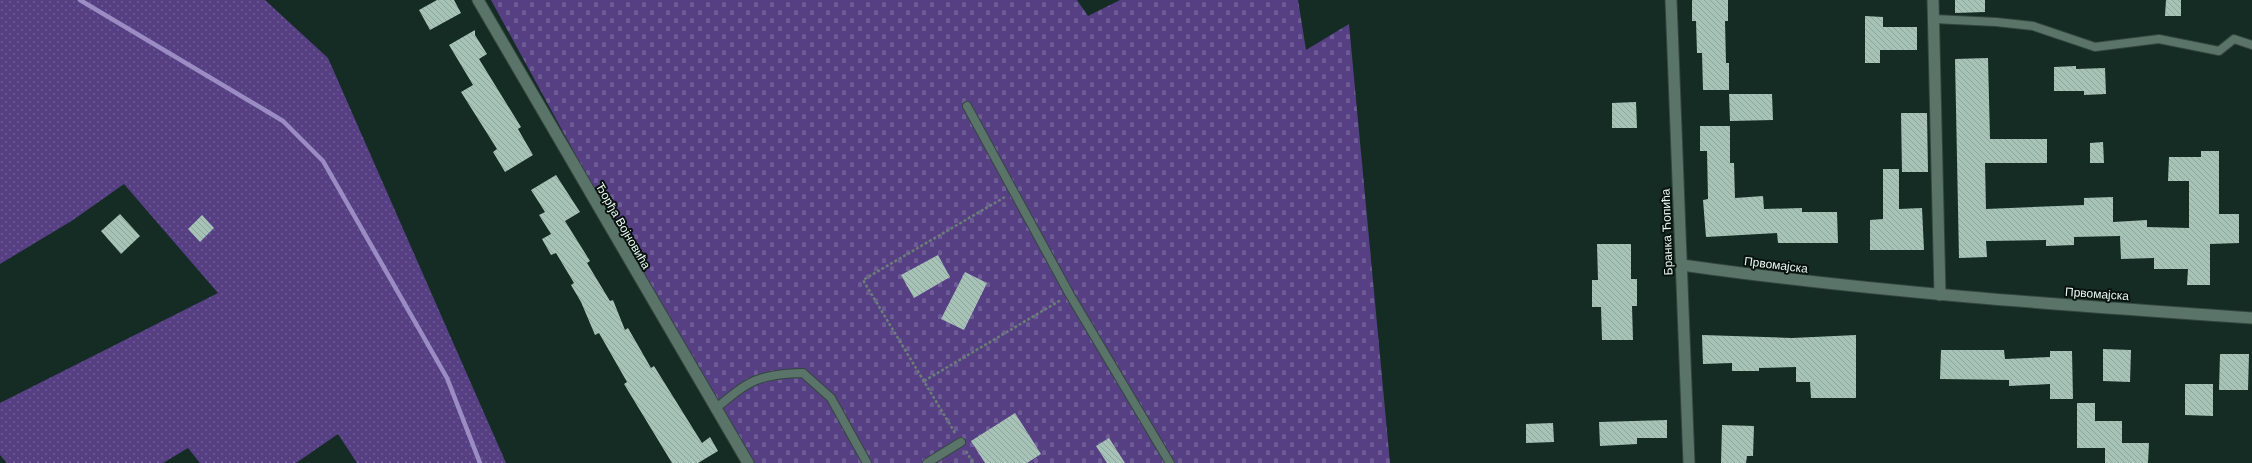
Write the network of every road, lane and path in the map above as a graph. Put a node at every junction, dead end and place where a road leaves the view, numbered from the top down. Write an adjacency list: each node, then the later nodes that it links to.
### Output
1 (478, 0): 13 (street, Ђорђа Војновића)
2 (1671, 0): 8 (street, Бранка Ћопића)
3 (1933, 0): 4 (street)
4 (1934, 19): 5 (lane); 10 (street)
5 (2252, 45)
6 (967, 106): 7 (lane)
7 (1013, 192): 9 (lane); 12 (path)
8 (1682, 265): 10 (street, Првомајска); 20 (street, Бранка Ћопића)
9 (1070, 294): 12 (path); 19 (lane)
10 (1940, 295): 11 (street, Првомајска)
11 (2252, 318)
12 (924, 381): 14 (path)
13 (715, 409): 15 (street, Ђорђа Војновића); 16 (lane)
14 (961, 442): 17 (lane); 18 (path)
15 (748, 463)
16 (867, 463)
17 (927, 463)
18 (973, 463)
19 (1170, 463)
20 (1689, 463)

